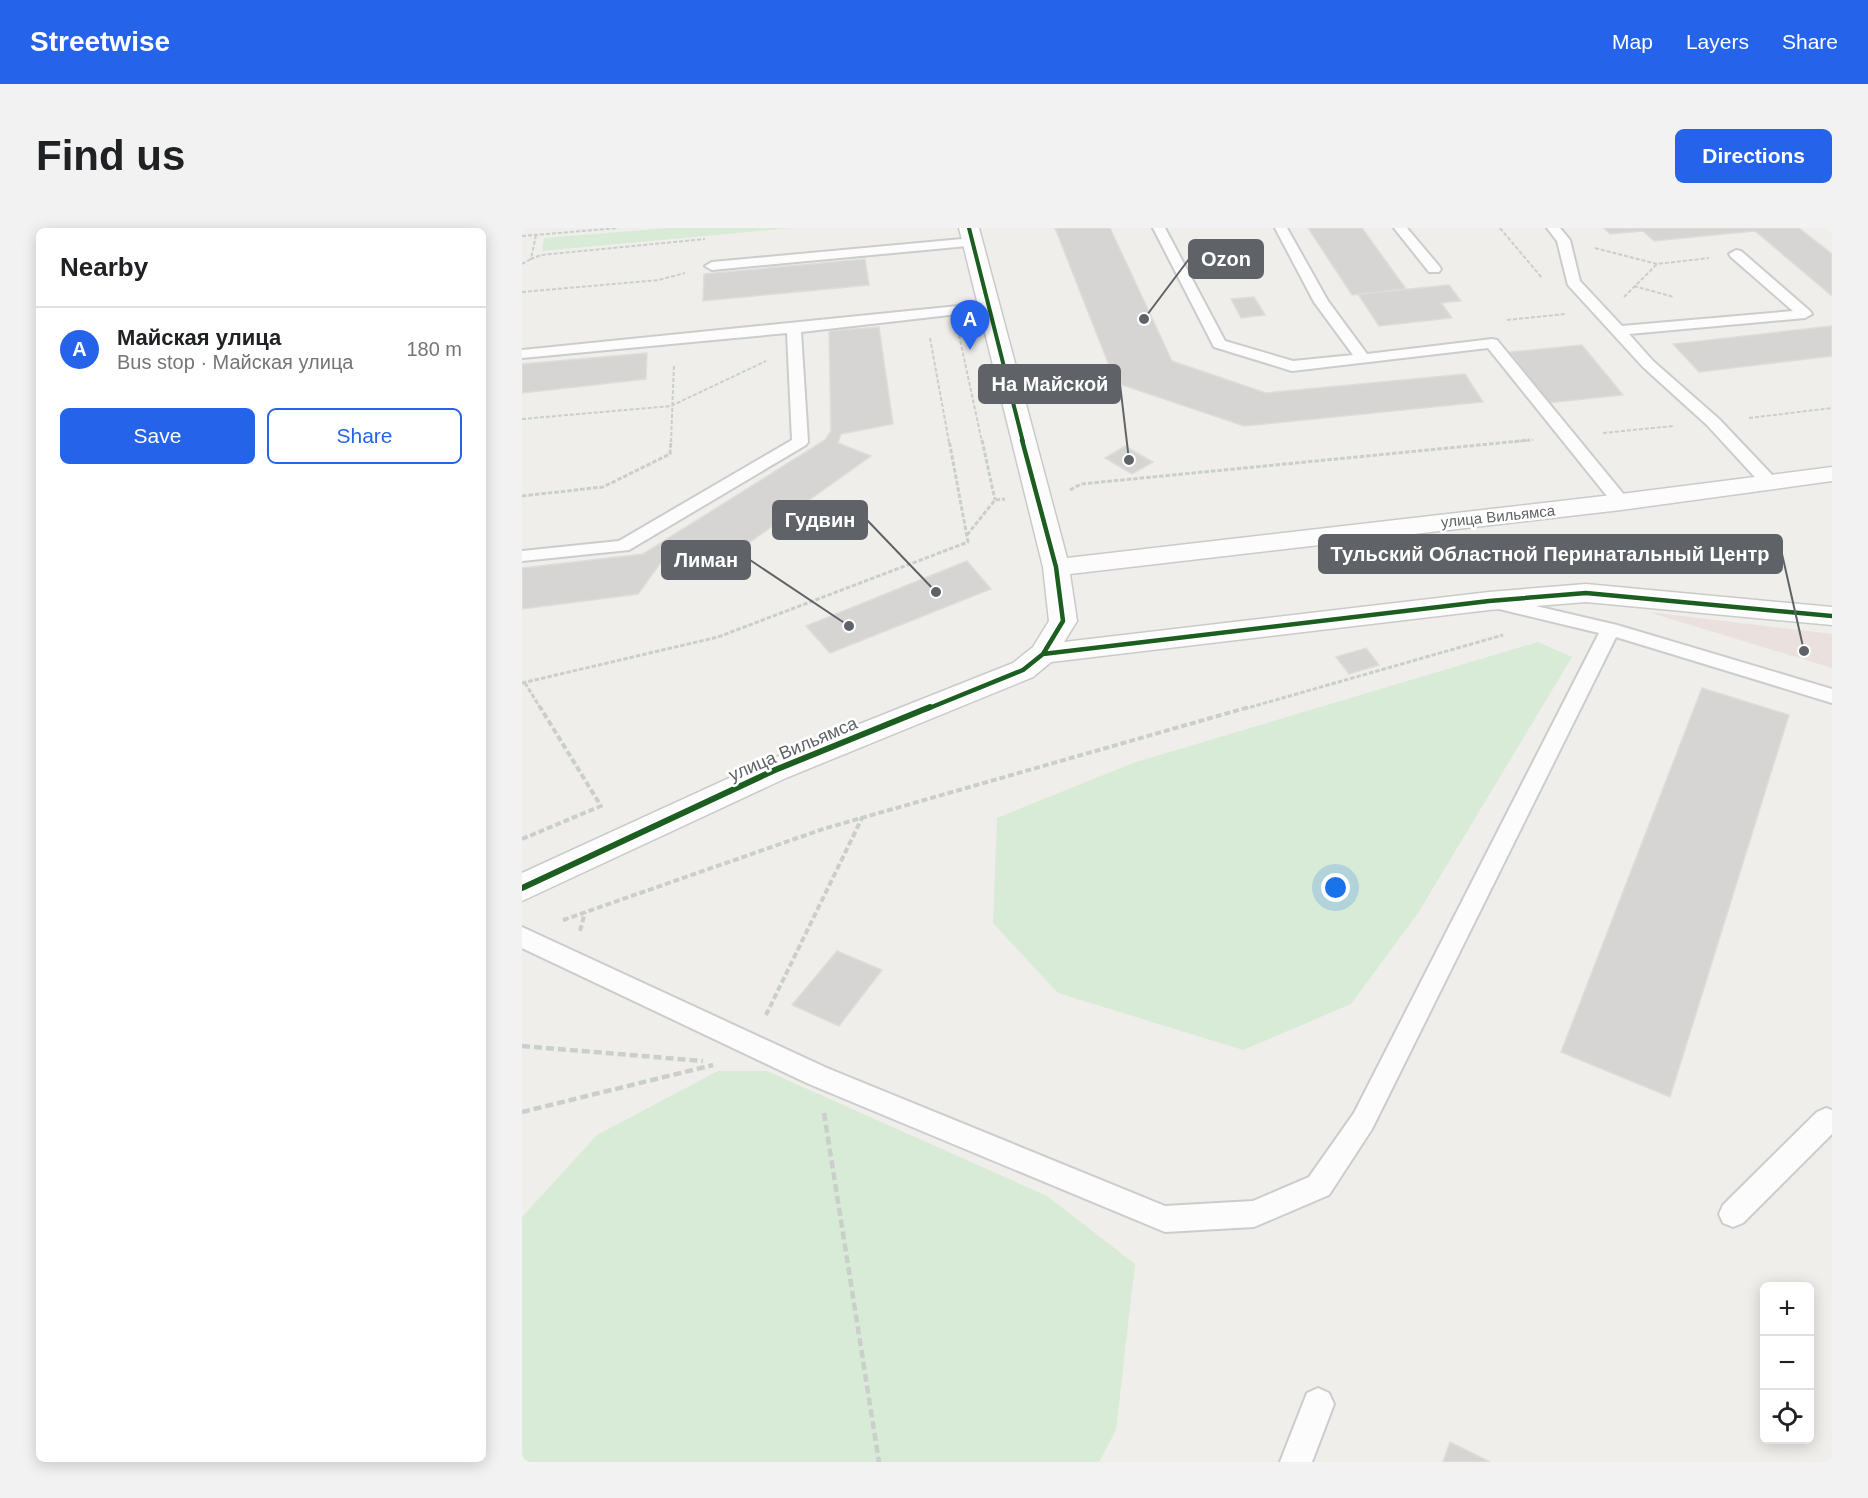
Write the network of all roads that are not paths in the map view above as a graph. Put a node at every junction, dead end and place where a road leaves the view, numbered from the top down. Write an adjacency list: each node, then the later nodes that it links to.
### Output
1 (1159, 228): 13 (lane)
2 (1281, 228): 13 (lane)
3 (1400, 228): 8 (lane)
4 (1558, 234): 11 (lane)
5 (971, 235): 7 (lane); 9 (street)
6 (1736, 254): 11 (lane)
7 (712, 266)
8 (1434, 269)
9 (988, 307): 10 (lane); 18 (street)
10 (794, 328): 12 (lane); 17 (lane)
11 (1619, 332): 15 (lane)
12 (522, 354)
13 (1363, 359): 16 (lane)
14 (1832, 474): 15 (street, улица Вильямса)
15 (1769, 482): 16 (street, улица Вильямса)
16 (1621, 502): 18 (street, улица Вильямса)
17 (522, 556)
18 (1056, 567): 22 (street)
19 (1489, 601): 20 (street); 21 (lane); 22 (street)
20 (1832, 616)
21 (1610, 629): 23 (lane); 25 (lane)
22 (1043, 654): 24 (street, улица Вильямса)
23 (1832, 696)
24 (522, 888)
25 (522, 937)
26 (1832, 1122): 27 (lane)
27 (1733, 1214)
28 (1318, 1404): 29 (lane)
29 (1296, 1462)

